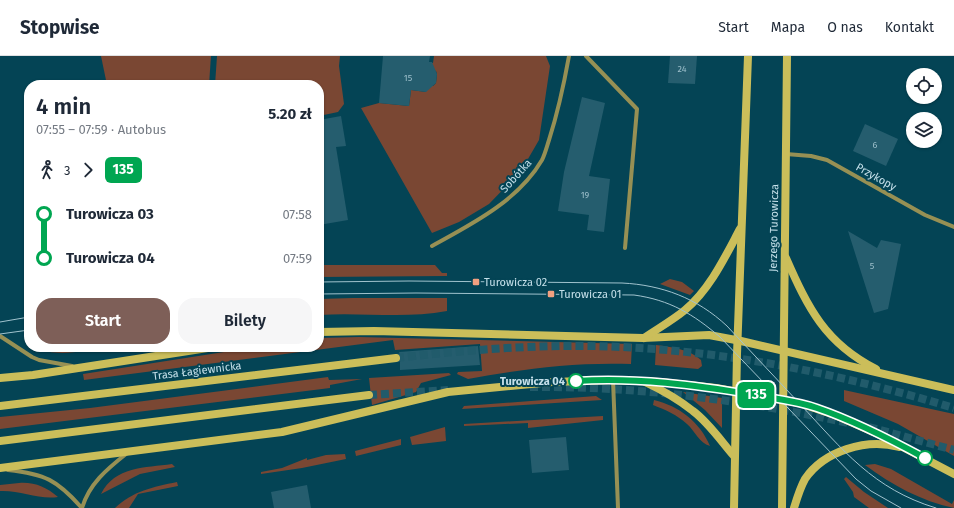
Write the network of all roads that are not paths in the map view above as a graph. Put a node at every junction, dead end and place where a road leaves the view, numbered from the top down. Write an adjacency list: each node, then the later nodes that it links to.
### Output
1 (569, 56): 8 (street, Sobótka)
2 (586, 56): 9 (street)
3 (748, 56): 6 (main road)
4 (787, 56): 5 (main road, Jerzego Turowicza)
5 (786, 154): 7 (street, Przykopy); 10 (main road, Jerzego Turowicza)
6 (742, 226): 13 (main road); 14 (main road)
7 (954, 226)
8 (432, 246)
9 (625, 248)
10 (785, 256): 15 (main road, Jerzego Turowicza); 21 (main road)
11 (324, 332): 13 (main road)
12 (0, 336): 17 (street)
13 (643, 338): 14 (main road)
14 (737, 340): 15 (main road); 26 (main road)
15 (784, 350): 21 (main road); 28 (main road, Jerzego Turowicza)
16 (24, 352): 20 (street)
17 (24, 352)
18 (181, 352): 20 (main road)
19 (396, 358): 29 (main road, Trasa Łagiewnicka)
20 (83, 367): 22 (main road)
21 (894, 377): 25 (main road)
22 (0, 378)
23 (613, 380): 24 (main road); 32 (main road); 37 (street)
24 (641, 381): 26 (main road); 33 (main road)
25 (954, 390)
26 (736, 392): 28 (main road); 33 (main road)
27 (369, 396): 30 (main road)
28 (784, 400): 31 (main road); 39 (main road, Jerzego Turowicza)
29 (0, 406)
30 (0, 441)
31 (911, 451): 35 (main road); 40 (main road)
32 (128, 452): 34 (main road); 36 (street)
33 (734, 456): 38 (main road)
34 (0, 469): 36 (street)
35 (954, 474)
36 (82, 507)
37 (618, 508)
38 (734, 508)
39 (782, 508)
40 (794, 508)

